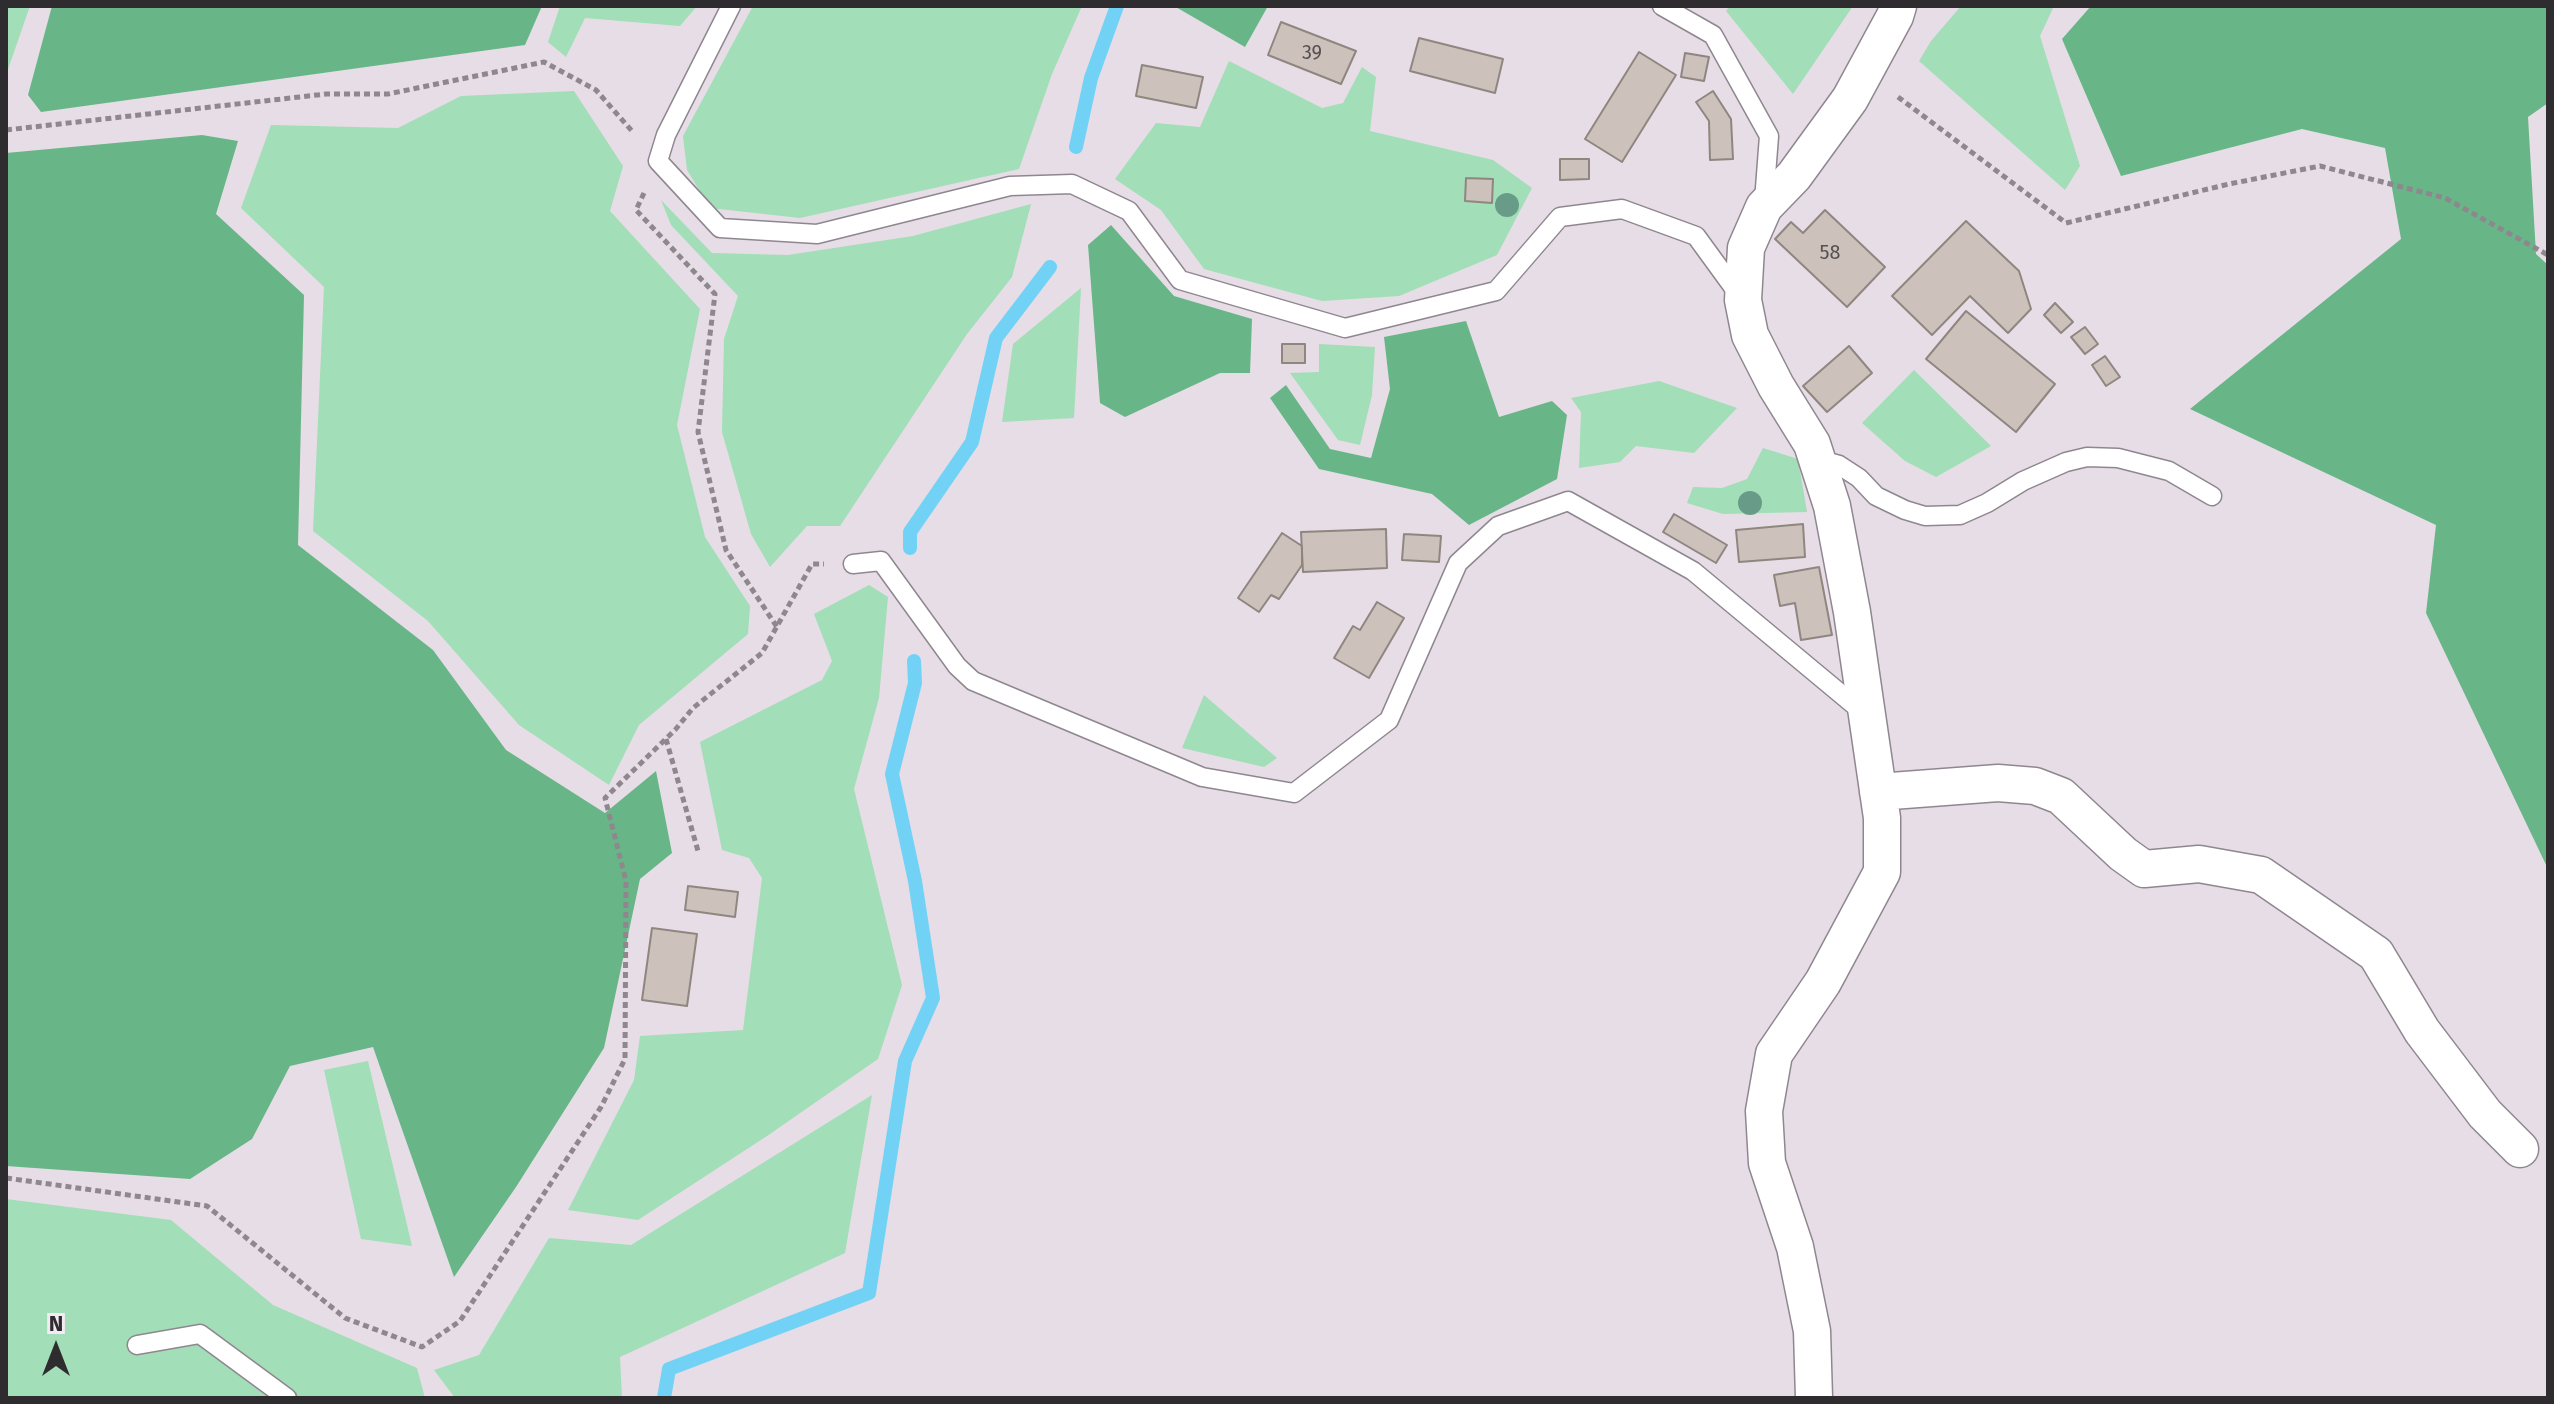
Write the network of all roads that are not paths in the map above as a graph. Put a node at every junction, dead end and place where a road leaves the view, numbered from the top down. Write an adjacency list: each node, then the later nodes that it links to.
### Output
1 (731, 6): 5 (lane)
2 (1662, 6): 4 (lane)
3 (1898, 6): 4 (street)
4 (1764, 207): 5 (street)
5 (1743, 300): 6 (street)
6 (1817, 459): 7 (lane); 9 (street)
7 (2212, 496)
8 (853, 564): 9 (lane)
9 (1867, 716): 10 (street)
10 (1878, 792): 11 (street); 14 (street)
11 (2520, 1149)
12 (137, 1345): 13 (lane)
13 (287, 1398)
14 (1814, 1398)

